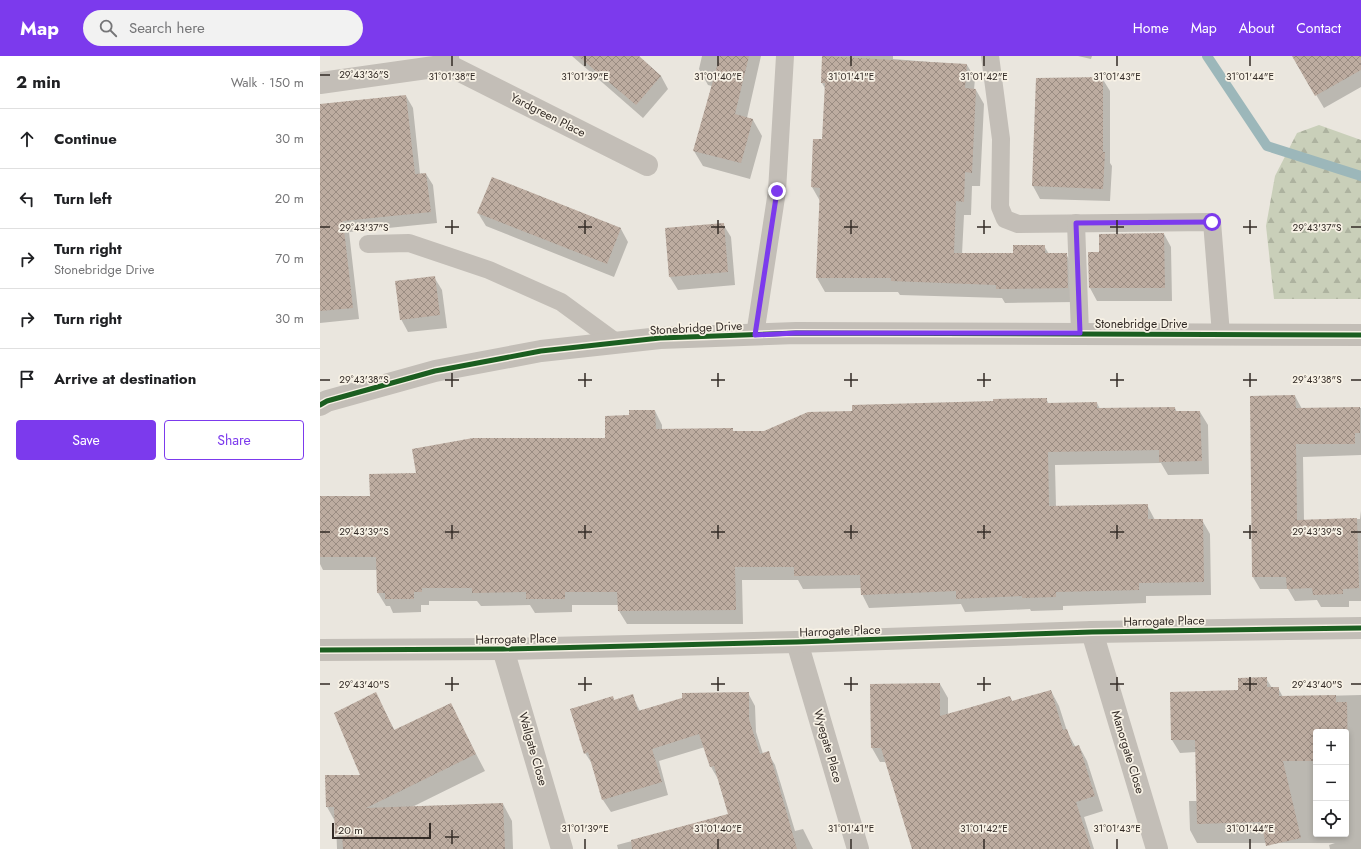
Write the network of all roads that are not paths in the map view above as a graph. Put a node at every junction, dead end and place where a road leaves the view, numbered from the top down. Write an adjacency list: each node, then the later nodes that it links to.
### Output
1 (784, 56): 10 (lane)
2 (990, 56): 6 (lane)
3 (448, 61): 4 (street, Yardgreen Place); 5 (street, Yardgreen Place)
4 (320, 83)
5 (647, 165)
6 (1076, 223): 8 (lane); 9 (lane)
7 (368, 244): 12 (lane)
8 (1080, 333): 9 (street, Stonebridge Drive); 10 (street, Stonebridge Drive)
9 (1221, 334): 11 (street, Stonebridge Drive)
10 (755, 335): 12 (street, Stonebridge Drive)
11 (1361, 335)
12 (617, 343): 13 (street, Stonebridge Drive)
13 (322, 403)
14 (1361, 628): 15 (street, Harrogate Place)
15 (1092, 632): 16 (street, Harrogate Place); 21 (street, Manorgate Close)
16 (797, 642): 17 (street, Harrogate Place); 20 (street, Wyegate Place)
17 (503, 649): 18 (street, Harrogate Place); 19 (street, Wallgate Close)
18 (320, 650)
19 (562, 849)
20 (858, 849)
21 (1157, 849)

